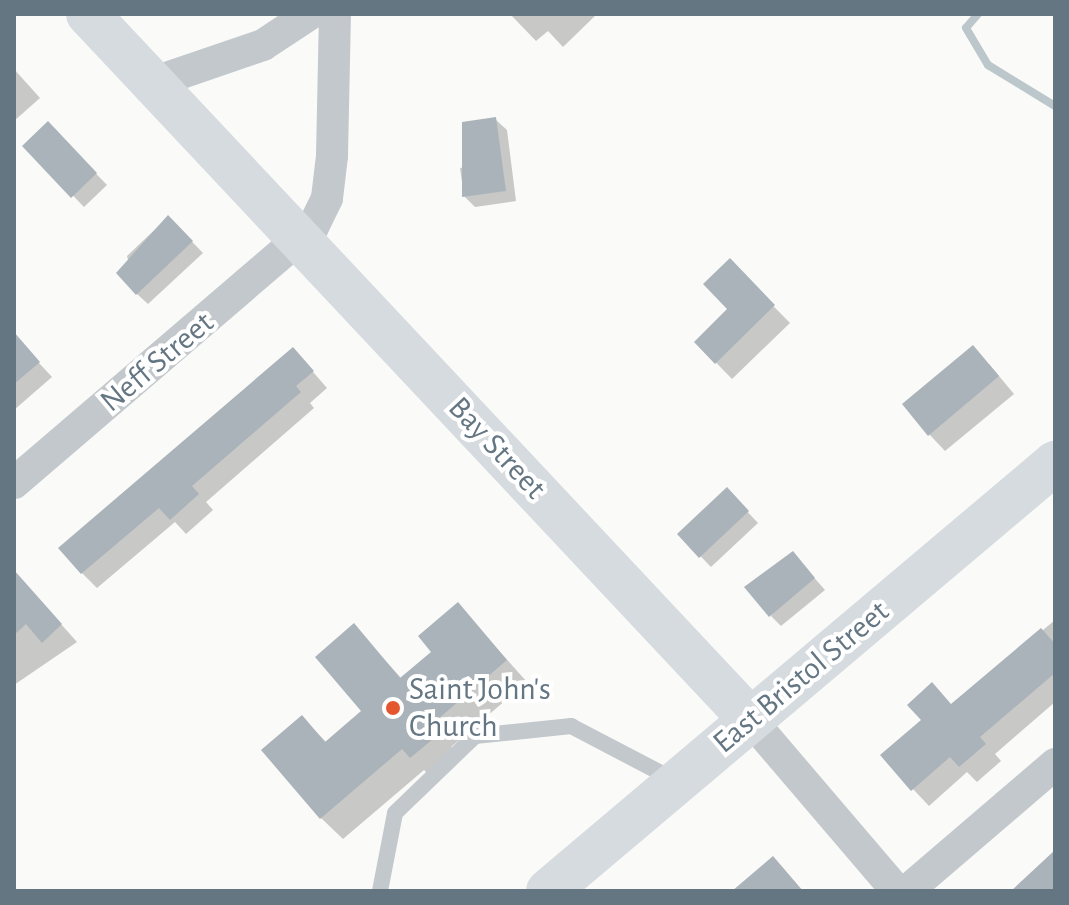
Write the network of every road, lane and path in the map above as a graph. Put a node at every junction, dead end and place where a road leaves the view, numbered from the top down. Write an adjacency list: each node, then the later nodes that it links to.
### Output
1 (88, 14): 4 (street, Bay Street)
2 (310, 14): 4 (street)
3 (335, 14): 5 (street, Neff Street)
4 (152, 83): 5 (street, Bay Street)
5 (301, 242): 7 (street, Neff Street); 8 (street, Bay Street)
6 (1055, 463): 8 (street, East Bristol Street)
7 (14, 483)
8 (750, 719): 10 (street, East Bristol Street); 13 (street, Bay Street)
9 (1055, 764): 14 (street)
10 (677, 782): 11 (lane); 12 (street, East Bristol Street)
11 (380, 891)
12 (548, 891)
13 (897, 891)
14 (907, 891)

